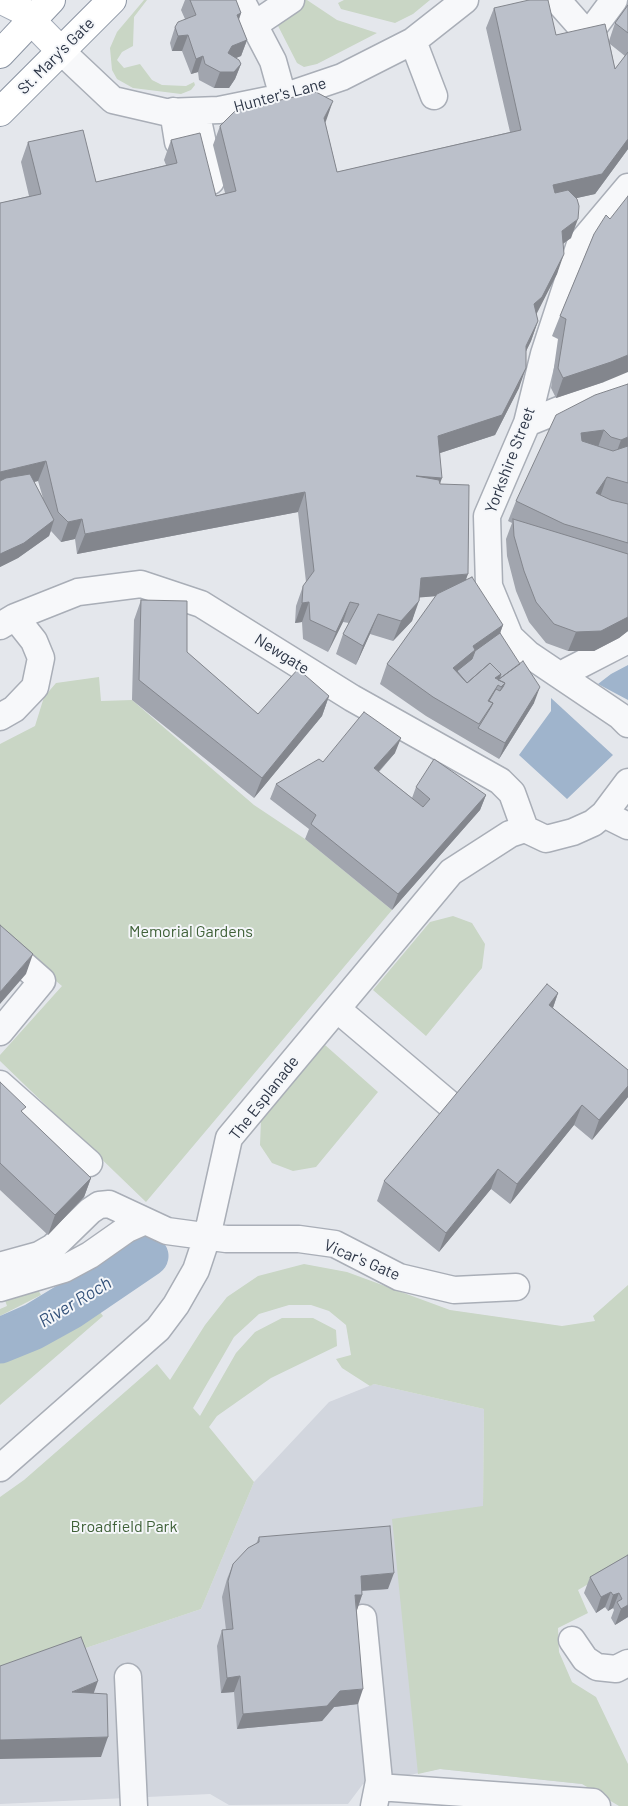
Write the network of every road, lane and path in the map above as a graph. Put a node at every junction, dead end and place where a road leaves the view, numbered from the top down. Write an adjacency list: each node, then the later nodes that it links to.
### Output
1 (2, 0): 9 (main road)
2 (51, 0): 9 (main road)
3 (112, 0): 12 (main road, St. Mary's Gate)
4 (241, 0): 10 (street)
5 (291, 0): 10 (street)
6 (465, 0): 11 (street, Hunter's Lane)
7 (557, 0): 8 (street)
8 (614, 0)
9 (31, 20): 12 (main road); 13 (main road)
10 (254, 25): 15 (street)
11 (413, 41): 14 (street); 15 (street, Hunter's Lane)
12 (61, 51): 16 (street, Hunter's Lane); 17 (main road, St. Mary's Gate)
13 (0, 54)
14 (434, 96)
15 (283, 97): 16 (street, Hunter's Lane)
16 (185, 111): 18 (street); 20 (street)
17 (0, 112)
18 (178, 142)
19 (628, 186): 22 (street, Yorkshire Street)
20 (217, 208)
21 (628, 382): 22 (street)
22 (527, 423): 27 (street, Yorkshire Street)
23 (8, 622): 26 (street); 31 (street, Newgate)
24 (628, 640): 25 (street)
25 (568, 671)
26 (0, 717)
27 (628, 724)
28 (628, 782): 29 (street)
29 (604, 814): 30 (street); 31 (street)
30 (628, 826)
31 (525, 829): 33 (street, The Esplanade)
32 (0, 944): 34 (street)
33 (337, 1009): 36 (street); 39 (street, The Esplanade)
34 (0, 1032)
35 (0, 1084): 37 (street)
36 (454, 1108)
37 (89, 1163)
38 (146, 1221): 39 (street, Vicar's Gate); 40 (street); 40 (street, Vicar's Gate)
39 (207, 1237): 41 (street, Vicar's Gate); 42 (street, The Esplanade)
40 (1, 1276)
41 (516, 1287)
42 (0, 1468)
43 (363, 1618): 47 (street)
44 (572, 1640): 45 (street)
45 (628, 1663)
46 (128, 1677): 48 (street)
47 (376, 1796): 49 (street)
48 (134, 1806)
49 (597, 1806)

